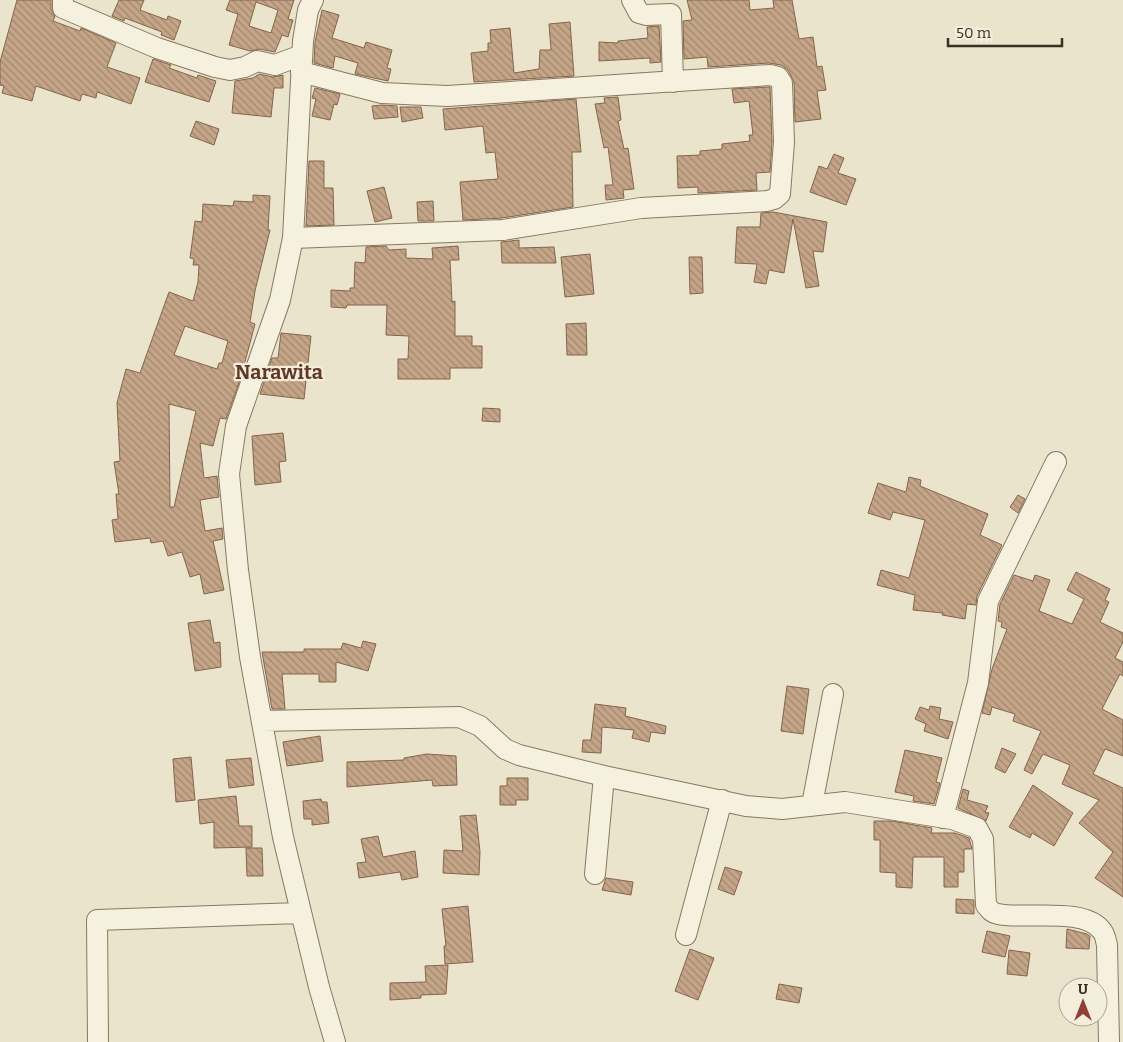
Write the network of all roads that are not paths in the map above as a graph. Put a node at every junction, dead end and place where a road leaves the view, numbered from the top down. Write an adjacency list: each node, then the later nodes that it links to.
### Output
1 (63, 0): 4 (street)
2 (314, 0): 4 (street)
3 (632, 0): 5 (street)
4 (302, 63): 5 (street); 6 (street)
5 (673, 82): 6 (street)
6 (293, 238): 9 (street)
7 (1056, 462): 13 (street)
8 (833, 694): 12 (street)
9 (262, 721): 10 (street); 15 (street)
10 (604, 776): 11 (street); 14 (street)
11 (722, 800): 12 (street); 16 (street)
12 (812, 804): 13 (street)
13 (943, 818): 17 (street)
14 (595, 874)
15 (301, 913): 18 (street); 19 (street)
16 (686, 935)
17 (1115, 944): 20 (street)
18 (98, 1042)
19 (335, 1042)
20 (1109, 1042)

